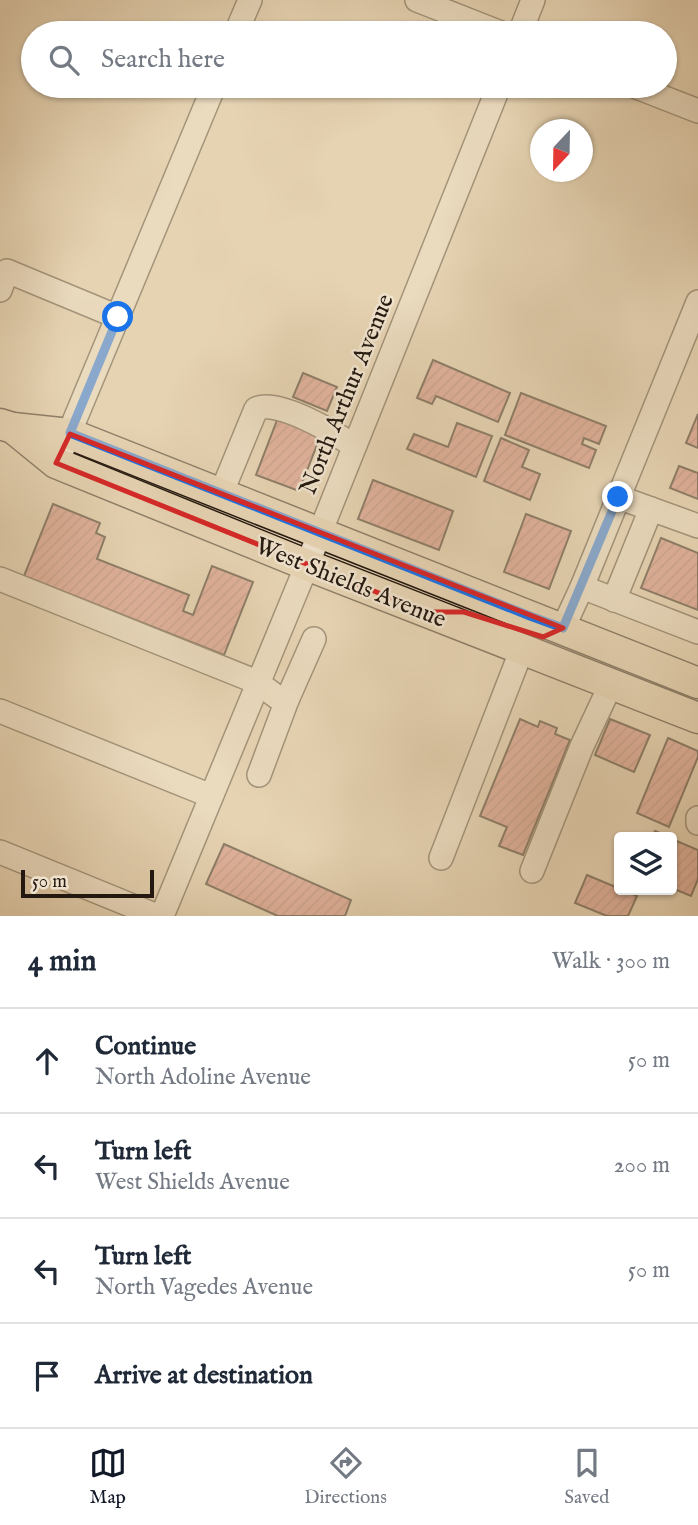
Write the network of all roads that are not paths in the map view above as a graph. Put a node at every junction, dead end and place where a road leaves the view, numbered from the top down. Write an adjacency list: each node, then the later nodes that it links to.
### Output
1 (250, 0): 4 (street)
2 (417, 0): 5 (street)
3 (533, 0): 6 (street)
4 (241, 21)
5 (470, 21)
6 (525, 21)
7 (209, 98): 13 (street)
8 (494, 98): 16 (street, North Arthur Avenue)
9 (665, 98): 10 (street)
10 (698, 111)
11 (0, 290): 13 (street)
12 (698, 302): 19 (street)
13 (118, 317): 15 (street)
14 (6, 426): 15 (main road, West Shields Avenue); 17 (main road, West Shields Avenue)
15 (70, 433): 17 (street); 18 (main road, West Shields Avenue)
16 (354, 446): 18 (street); 22 (street, North Arthur Avenue)
17 (56, 463): 23 (main road, West Shields Avenue)
18 (221, 494): 22 (main road, West Shields Avenue)
19 (618, 497): 20 (street); 25 (street)
20 (650, 509): 21 (street); 26 (street)
21 (698, 526)
22 (319, 533): 23 (street, North Arthur Avenue); 28 (main road, West Shields Avenue)
23 (307, 565): 27 (main road, West Shields Avenue); 32 (street, North Arthur Avenue)
24 (0, 579): 32 (street)
25 (582, 587): 26 (street); 28 (street)
26 (614, 600): 29 (street)
27 (426, 612): 28 (main road); 31 (main road, West Shields Avenue)
28 (563, 628): 33 (main road, West Shields Avenue)
29 (698, 632)
30 (314, 639): 35 (street)
31 (522, 649): 34 (main road, West Shields Avenue); 41 (street)
32 (257, 682): 35 (street); 39 (street, North Arthur Avenue)
33 (698, 682)
34 (611, 684): 37 (main road, West Shields Avenue); 42 (street)
35 (287, 700): 38 (street)
36 (0, 710): 39 (street)
37 (698, 718)
38 (259, 775)
39 (211, 796): 43 (street, North Arthur Avenue)
40 (0, 852): 43 (street)
41 (441, 858)
42 (532, 871)
43 (160, 916)

